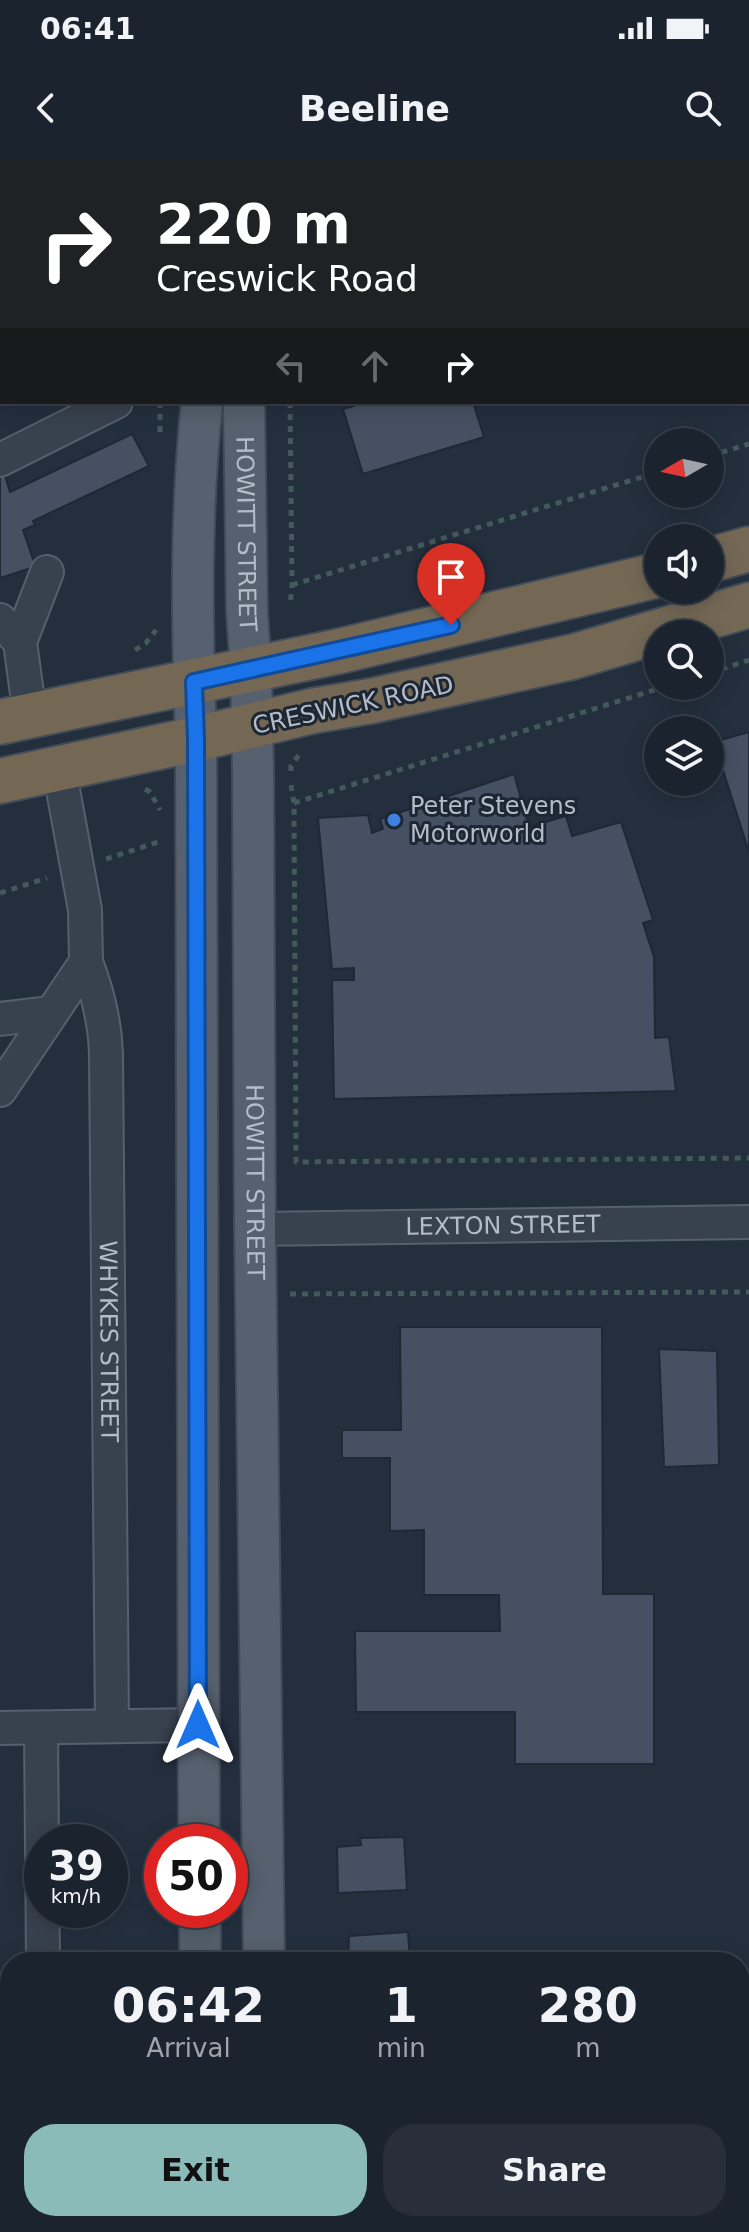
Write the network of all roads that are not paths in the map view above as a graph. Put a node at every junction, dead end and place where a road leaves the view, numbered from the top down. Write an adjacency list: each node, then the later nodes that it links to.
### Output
1 (112, 404): 4 (street)
2 (202, 404): 12 (main road, HOWITT STREET)
3 (244, 404): 11 (main road, HOWITT STREET)
4 (0, 460)
5 (749, 549): 6 (highway)
6 (724, 556)
7 (47, 572): 10 (street)
8 (644, 578): 11 (highway)
9 (749, 605): 14 (highway, CRESWICK ROAD)
10 (10, 631): 13 (street)
11 (251, 669): 12 (highway); 14 (main road, HOWITT STREET)
12 (194, 682): 13 (highway); 15 (main road, HOWITT STREET)
13 (15, 719)
14 (252, 725): 15 (highway, CRESWICK ROAD); 23 (main road, HOWITT STREET)
15 (196, 739): 16 (highway, CRESWICK ROAD); 25 (main road, HOWITT STREET)
16 (59, 768): 17 (highway, CRESWICK ROAD); 18 (street, WHYKES STREET)
17 (0, 781)
18 (86, 962): 19 (street); 24 (street, WHYKES STREET)
19 (50, 1013): 20 (street); 21 (street)
20 (0, 1019)
21 (0, 1090)
22 (749, 1222): 23 (street, LEXTON STREET)
23 (255, 1229): 32 (main road, HOWITT STREET)
24 (112, 1725): 25 (street); 27 (street)
25 (198, 1725): 28 (main road, HOWITT STREET)
26 (0, 1728): 27 (street)
27 (41, 1728): 30 (street)
28 (199, 1824)
29 (200, 1928): 31 (main road)
30 (43, 1952)
31 (200, 1952)
32 (264, 1952)

